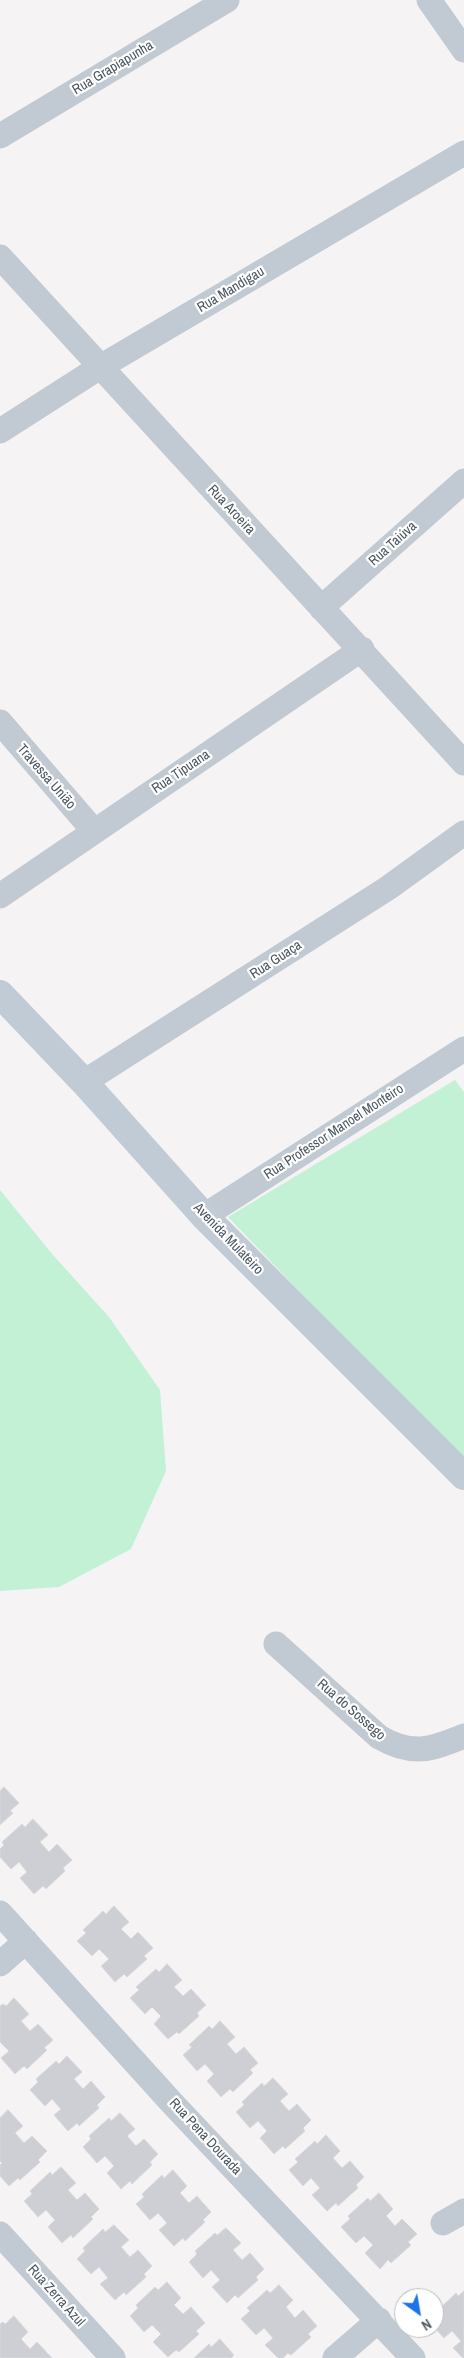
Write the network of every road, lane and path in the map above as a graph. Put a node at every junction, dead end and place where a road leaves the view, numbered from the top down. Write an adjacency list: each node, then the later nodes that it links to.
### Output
1 (227, 0): 4 (street, Rua Grapiapunha)
2 (429, 0): 3 (street)
3 (464, 50)
4 (0, 136)
5 (464, 152): 7 (street, Rua Mandigau)
6 (0, 257): 7 (street, Rua Aroeira)
7 (100, 367): 8 (street, Rua Mandigau); 10 (street, Rua Aroeira)
8 (0, 432)
9 (464, 481): 10 (street, Rua Taiúva)
10 (321, 608): 11 (street, Rua Aroeira)
11 (362, 649): 13 (street, Rua Aroeira); 14 (street, Rua Tipuana)
12 (0, 722): 14 (street, Travessa União)
13 (464, 763)
14 (94, 831): 16 (street, Rua Tipuana)
15 (464, 833): 19 (street, Rua Guaça)
16 (0, 896)
17 (0, 994): 19 (street, Avenida Mulateiro)
18 (464, 1049): 20 (street, Rua Professor Manoel Monteiro)
19 (84, 1082): 20 (street, Avenida Mulateiro)
20 (204, 1216): 21 (street, Avenida Mulateiro)
21 (464, 1476)
22 (276, 1644): 23 (street, Rua do Sossego)
23 (464, 1736)
24 (0, 1913): 25 (street, Rua Pena Dourada)
25 (26, 1941): 26 (street); 28 (street, Rua Pena Dourada)
26 (0, 1964)
27 (0, 2234): 29 (street, Rua Zerra Azul)
28 (379, 2320): 30 (street); 31 (street, Rua Pena Dourada)
29 (113, 2358)
30 (335, 2358)
31 (413, 2358)

